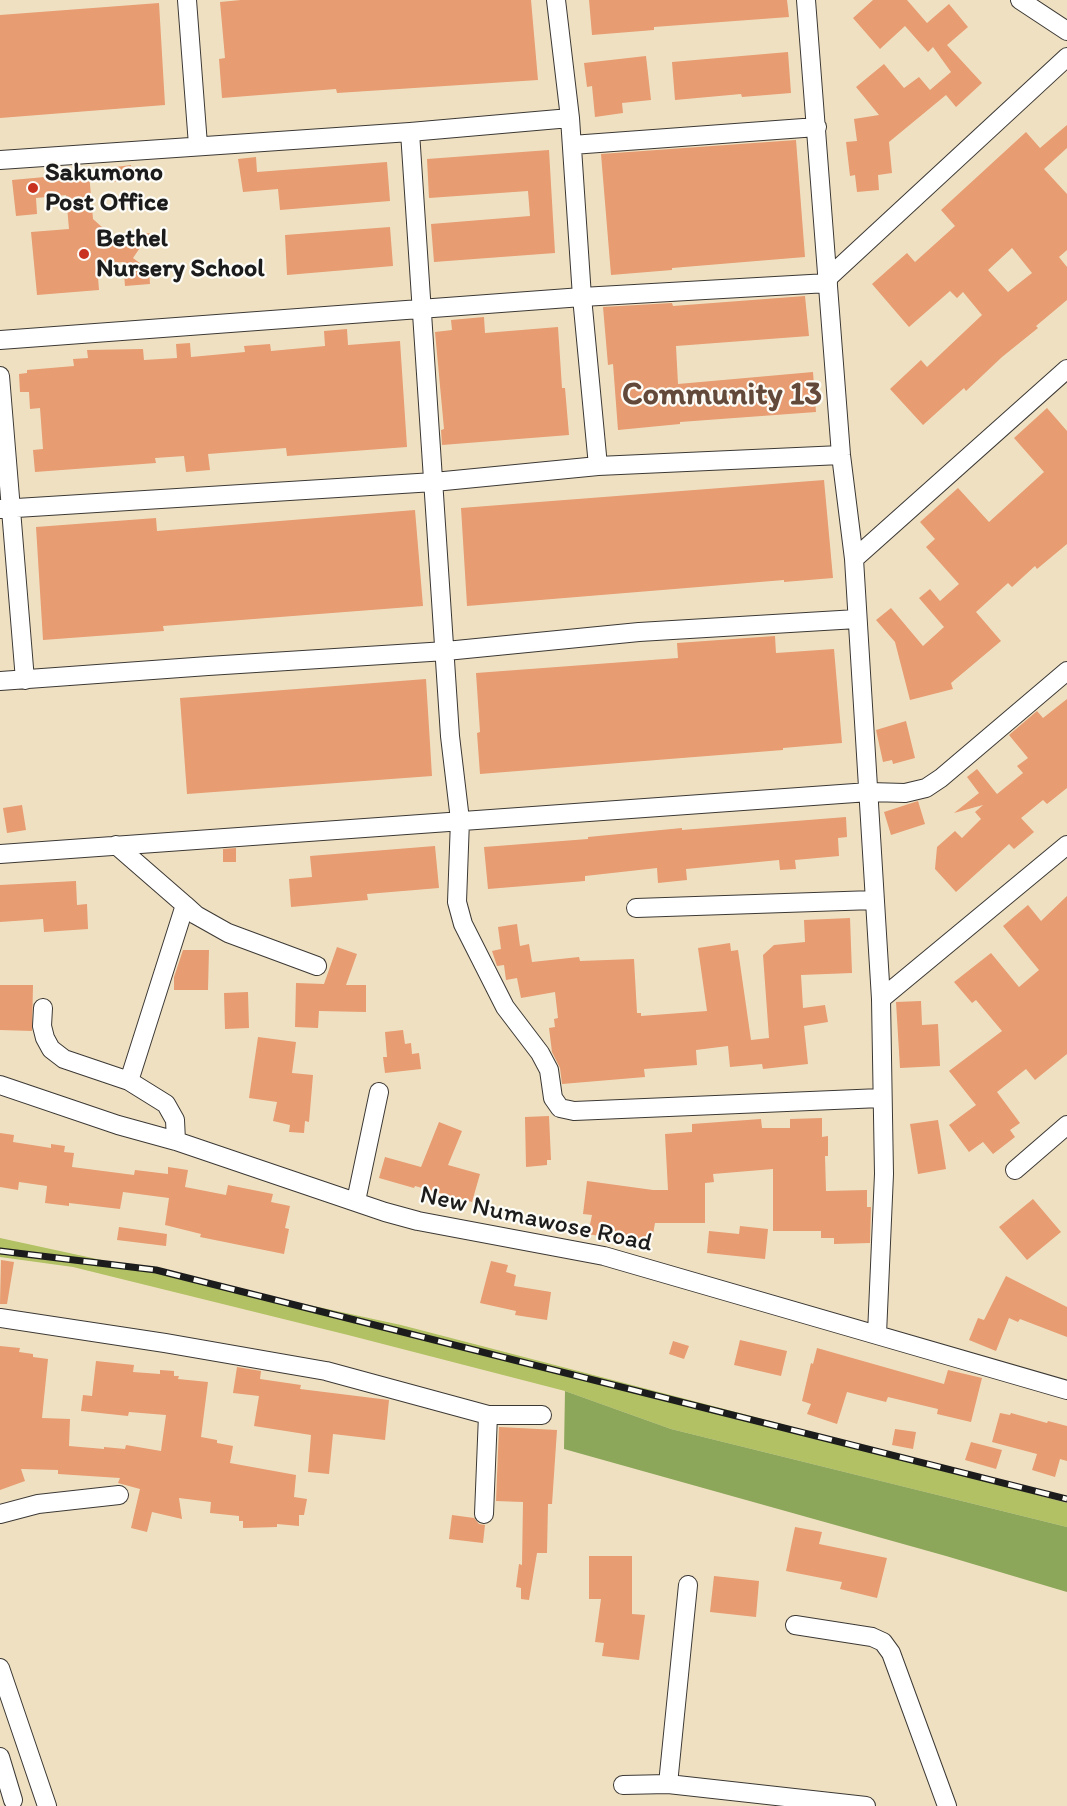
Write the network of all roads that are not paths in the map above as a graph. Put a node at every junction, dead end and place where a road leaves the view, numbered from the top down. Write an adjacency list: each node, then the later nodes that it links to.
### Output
1 (187, 0): 11 (street)
2 (556, 0): 7 (street)
3 (806, 0): 8 (street)
4 (1020, 0): 5 (street)
5 (1067, 31)
6 (1067, 57): 13 (street)
7 (570, 118): 9 (street); 10 (street)
8 (817, 127): 10 (street); 13 (street)
9 (410, 132): 11 (street); 15 (street)
10 (572, 145): 14 (street)
11 (198, 146): 12 (street)
12 (0, 160)
13 (828, 280): 14 (street); 19 (street)
14 (582, 297): 15 (street); 20 (street)
15 (422, 310): 16 (street); 21 (street)
16 (0, 340)
17 (1067, 369): 23 (street)
18 (0, 375): 22 (street)
19 (841, 455): 20 (street); 23 (street)
20 (598, 466): 21 (street)
21 (434, 482): 22 (street); 25 (street)
22 (5, 509): 27 (street)
23 (854, 559): 24 (street)
24 (857, 619): 25 (street); 29 (street)
25 (446, 651): 27 (street); 30 (street)
26 (1067, 671): 29 (street)
27 (25, 680): 28 (street)
28 (0, 681)
29 (869, 792): 30 (street); 34 (street)
30 (460, 820): 31 (street); 43 (street)
31 (116, 845): 33 (street); 35 (street)
32 (1067, 845): 38 (street)
33 (0, 854)
34 (874, 900): 36 (street); 38 (street)
35 (185, 905): 37 (street); 40 (street)
36 (636, 908)
37 (317, 966)
38 (881, 999): 43 (street)
39 (43, 1008): 40 (street)
40 (129, 1081): 45 (street)
41 (0, 1085): 45 (street, New Numawose Road)
42 (379, 1092): 47 (street)
43 (882, 1098): 49 (street)
44 (1067, 1125): 46 (street)
45 (176, 1141): 47 (street, New Numawose Road)
46 (1015, 1170)
47 (356, 1201): 49 (street, New Numawose Road)
48 (0, 1318): 51 (street)
49 (877, 1334): 50 (street, New Numawose Road)
50 (1067, 1390)
51 (488, 1415): 52 (street); 55 (street)
52 (542, 1415)
53 (119, 1495): 54 (street)
54 (0, 1514)
55 (484, 1514)
56 (688, 1585): 60 (street)
57 (795, 1625): 65 (street)
58 (0, 1668): 63 (street)
59 (0, 1757): 62 (street)
60 (668, 1784): 61 (street); 64 (street)
61 (624, 1785)
62 (9, 1803)
63 (47, 1806)
64 (866, 1806)
65 (947, 1806)

